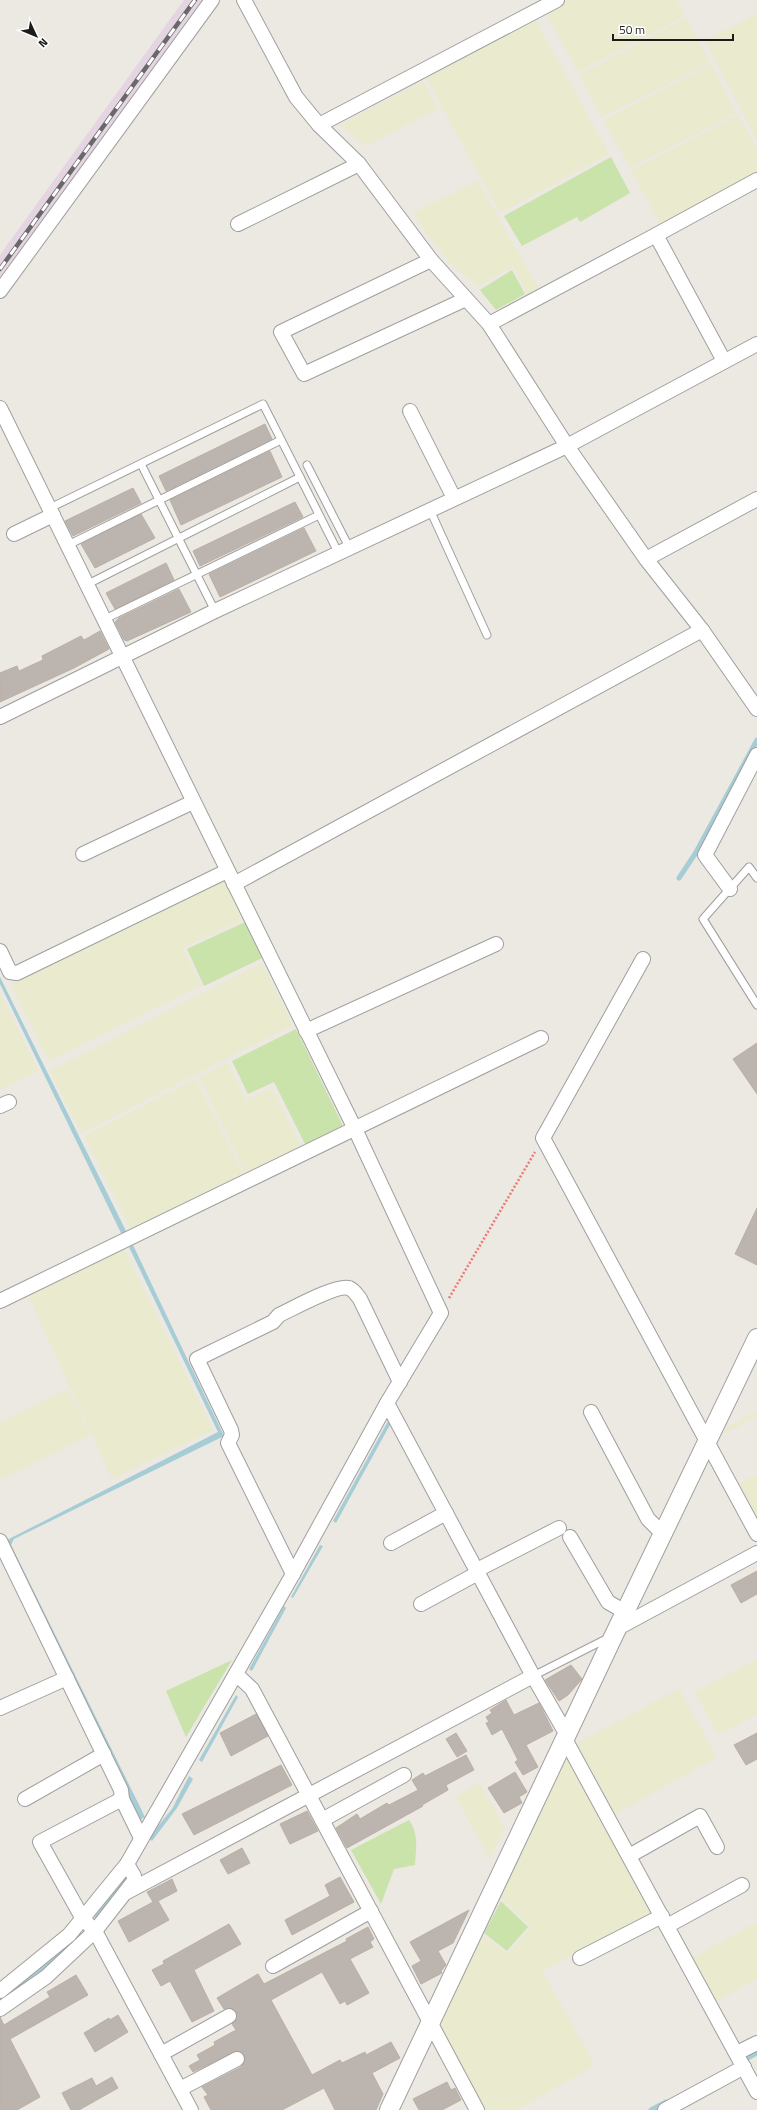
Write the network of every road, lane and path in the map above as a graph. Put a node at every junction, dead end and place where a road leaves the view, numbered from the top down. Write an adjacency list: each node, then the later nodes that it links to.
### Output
1 (212, 0): 10 (street)
2 (244, 0): 4 (street)
3 (557, 0): 4 (street)
4 (319, 125): 5 (street)
5 (359, 164): 7 (street); 9 (street)
6 (757, 180): 8 (street)
7 (238, 224)
8 (656, 235): 12 (street); 14 (street)
9 (431, 260): 11 (street); 11 (street)
10 (0, 291)
11 (466, 298): 12 (street)
12 (489, 324): 18 (street)
13 (757, 344): 14 (street)
14 (724, 361): 18 (street)
15 (0, 408): 26 (street)
16 (410, 412): 22 (street)
17 (281, 440): 19 (lane); 21 (lane); 24 (lane)
18 (567, 446): 22 (street); 32 (street)
19 (141, 464): 24 (lane); 26 (lane)
20 (307, 465): 31 (lane)
21 (300, 477): 27 (lane); 29 (lane)
22 (454, 498): 25 (street)
23 (757, 499): 32 (street)
24 (159, 500): 29 (lane); 30 (lane)
25 (430, 510): 31 (street); 38 (lane)
26 (51, 511): 28 (street); 30 (street)
27 (319, 515): 31 (lane); 33 (lane)
28 (14, 534)
29 (179, 539): 33 (lane); 34 (lane)
30 (68, 545): 34 (street)
31 (344, 551): 35 (street)
32 (646, 559): 37 (street)
33 (196, 574): 35 (lane); 36 (lane)
34 (88, 584): 36 (street)
35 (215, 611): 39 (street)
36 (105, 619): 39 (street)
37 (702, 630): 40 (street); 47 (street)
38 (487, 635)
39 (124, 657): 41 (street); 43 (street)
40 (757, 709)
41 (0, 717)
42 (757, 755): 48 (street)
43 (193, 802): 44 (street); 45 (street)
44 (83, 854)
45 (227, 871): 47 (street); 50 (street)
46 (757, 878): 48 (lane)
47 (234, 884): 53 (street)
48 (730, 889): 52 (lane)
49 (496, 944): 53 (street)
50 (0, 951)
51 (643, 959): 56 (street)
52 (757, 1005)
53 (306, 1030): 55 (street)
54 (541, 1038): 55 (street)
55 (355, 1129): 57 (street); 58 (street)
56 (543, 1138): 58 (path); 63 (street)
57 (0, 1301)
58 (441, 1313): 60 (street)
59 (757, 1338): 63 (street)
60 (400, 1382): 61 (street); 71 (street)
61 (387, 1403): 64 (street); 71 (street)
62 (591, 1412): 65 (street)
63 (708, 1442): 65 (street); 66 (street)
64 (446, 1513): 68 (street); 70 (street)
65 (663, 1534): 73 (street)
66 (757, 1534)
67 (0, 1541): 77 (street)
68 (391, 1543)
69 (757, 1552): 74 (street)
70 (478, 1571): 72 (street); 73 (street); 76 (street)
71 (293, 1574): 75 (street)
72 (421, 1604)
73 (625, 1612): 74 (street)
74 (615, 1632): 76 (lane); 79 (street)
75 (236, 1674): 82 (street); 86 (street)
76 (533, 1676): 79 (street); 82 (street)
77 (67, 1678): 78 (street); 80 (street)
78 (0, 1708)
79 (566, 1737): 88 (street); 101 (street)
80 (104, 1754): 83 (street); 84 (street)
81 (404, 1775): 85 (street)
82 (310, 1796): 85 (street); 91 (street)
83 (25, 1799)
84 (122, 1799): 86 (street); 93 (street)
85 (322, 1820): 92 (street)
86 (141, 1838): 89 (street)
87 (717, 1847): 88 (street)
88 (629, 1856): 94 (street)
89 (127, 1864): 91 (street); 93 (street)
90 (742, 1885): 94 (street)
91 (127, 1892): 95 (street)
92 (371, 1911): 97 (street); 101 (street)
93 (83, 1919): 95 (street); 98 (street)
94 (664, 1921): 96 (street); 103 (street)
95 (95, 1931): 99 (street); 104 (street)
96 (580, 1958)
97 (273, 1966)
98 (0, 1991)
99 (0, 2009)
100 (230, 2016): 104 (street)
101 (430, 2024): 110 (street); 111 (street)
102 (757, 2042): 103 (street)
103 (737, 2053): 106 (street)
104 (161, 2054): 107 (street)
105 (237, 2059): 107 (street)
106 (744, 2067): 108 (street); 112 (street)
107 (180, 2089): 109 (street)
108 (757, 2092)
109 (191, 2110)
110 (389, 2110)
111 (477, 2110)
112 (665, 2110)

